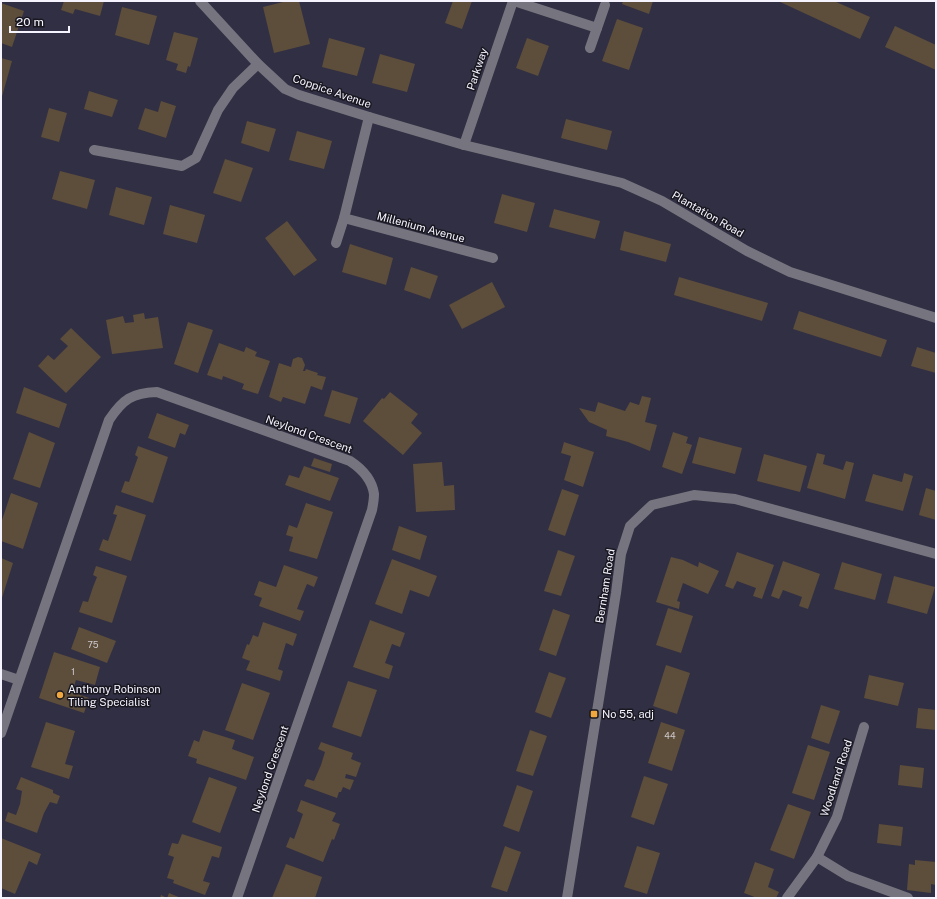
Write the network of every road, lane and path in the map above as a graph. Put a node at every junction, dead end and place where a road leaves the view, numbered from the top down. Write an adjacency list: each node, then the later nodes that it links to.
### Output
1 (200, 1): 6 (street, Coppice Avenue)
2 (514, 1): 4 (street, Parkway); 8 (street, Parkway)
3 (605, 5): 4 (street)
4 (597, 28): 5 (street)
5 (590, 48)
6 (258, 64): 7 (street, Coppice Avenue); 9 (street)
7 (370, 117): 8 (street, Coppice Avenue); 10 (street)
8 (464, 145): 13 (street, Plantation Road)
9 (94, 150)
10 (344, 218): 11 (street); 12 (street, Millenium Avenue)
11 (336, 243)
12 (493, 258)
13 (936, 318)
14 (936, 554): 21 (street, Bernham Road)
15 (1, 674): 16 (street)
16 (19, 680): 18 (street, Neylond Crescent); 20 (street, Neylond Crescent)
17 (864, 728): 19 (street, Woodland Road)
18 (1, 733)
19 (817, 856): 22 (street, Woodland Road); 23 (street)
20 (237, 898)
21 (567, 898)
22 (787, 898)
23 (908, 898)

